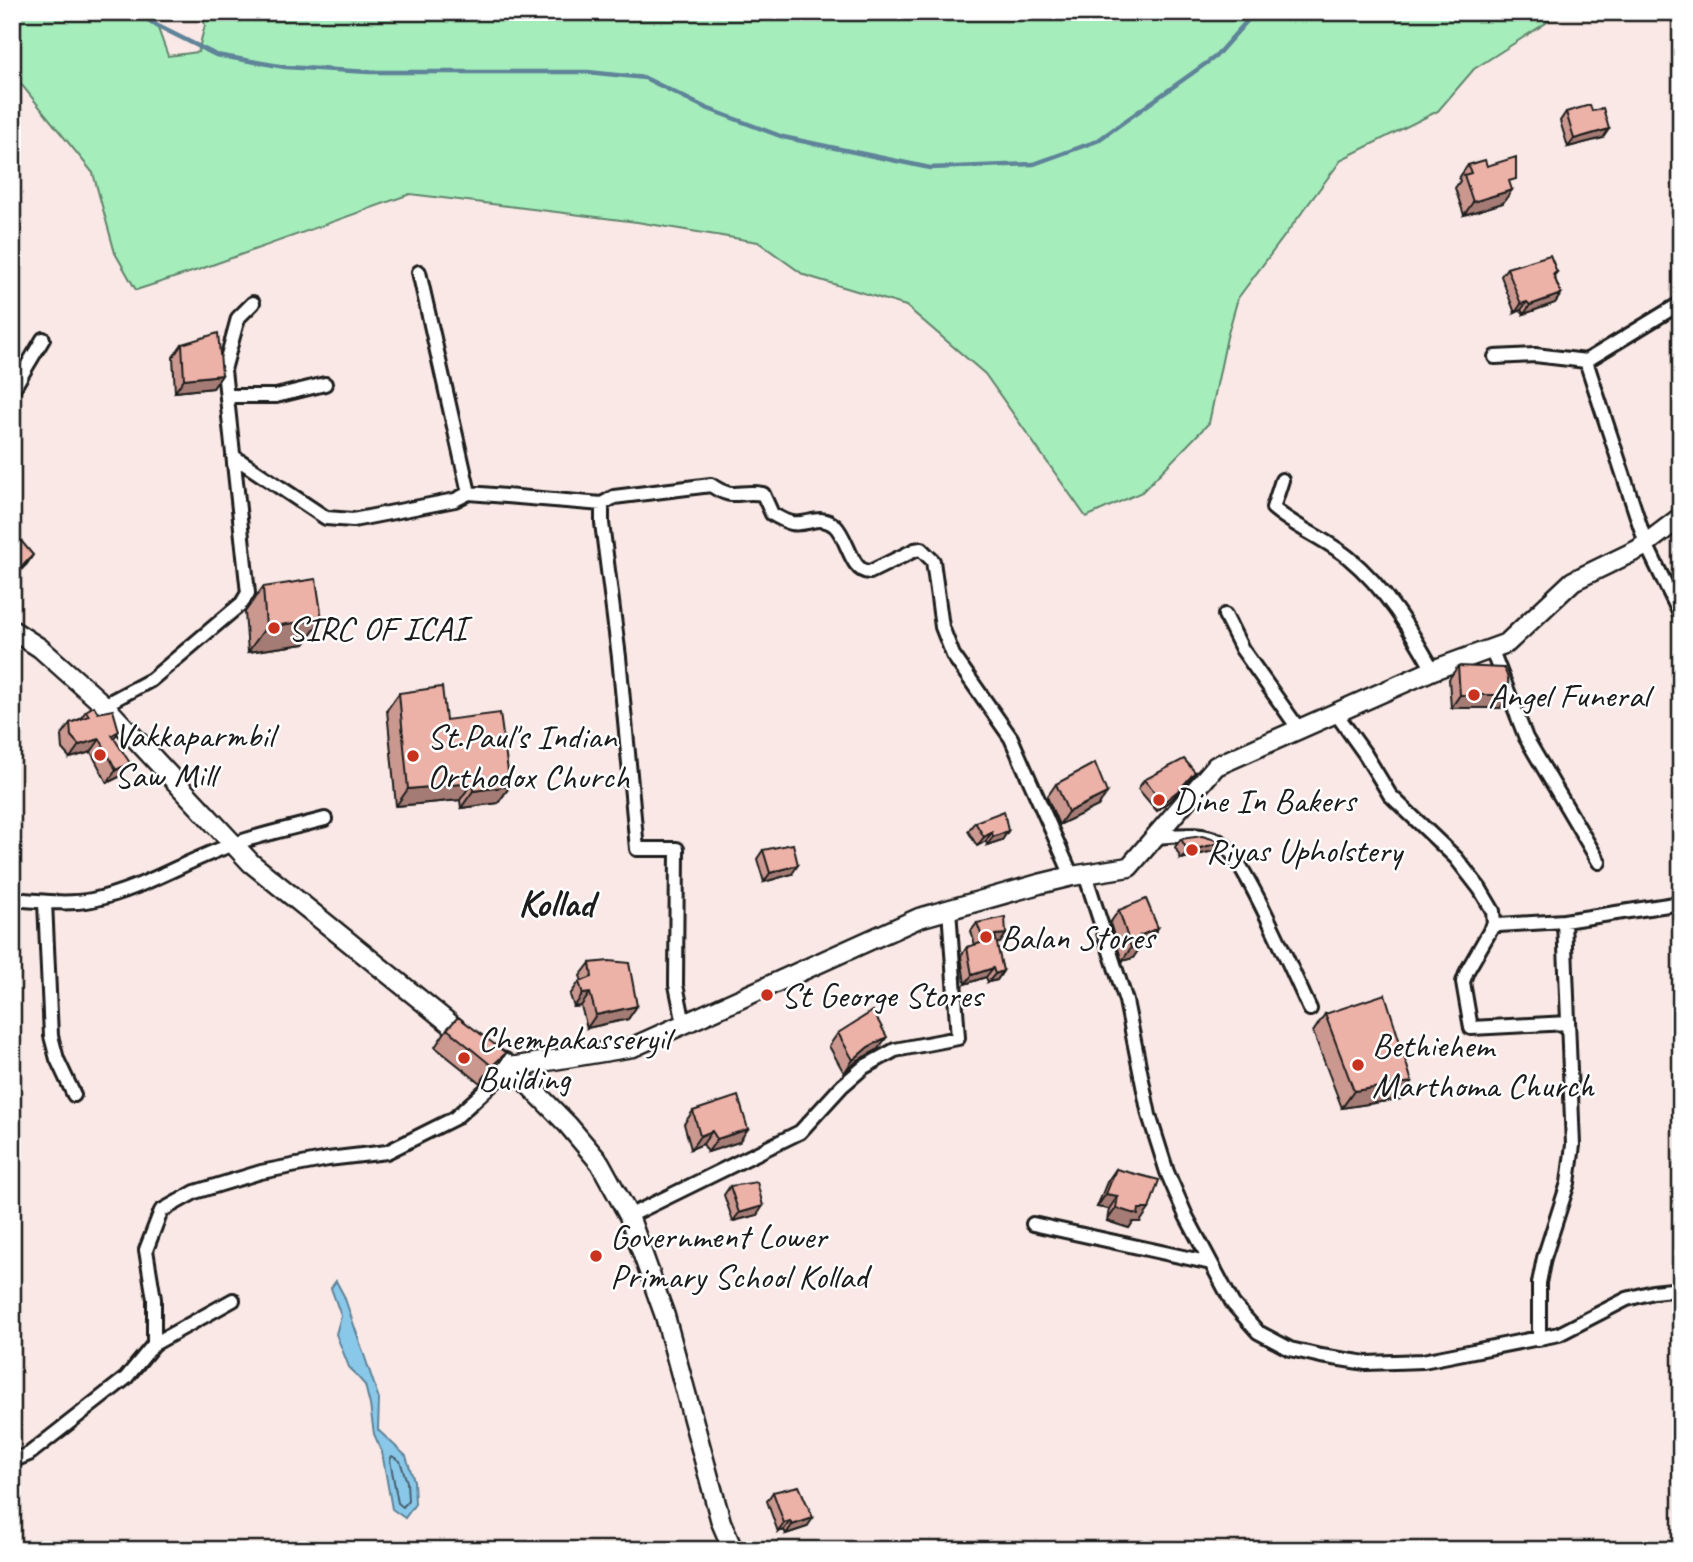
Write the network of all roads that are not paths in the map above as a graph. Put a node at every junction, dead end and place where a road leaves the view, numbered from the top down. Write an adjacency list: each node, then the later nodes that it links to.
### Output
1 (419, 272): 12 (street)
2 (253, 303): 9 (street)
3 (1681, 303): 6 (street)
4 (43, 339): 8 (street)
5 (1495, 357): 6 (street)
6 (1586, 361): 15 (street)
7 (325, 384): 9 (street)
8 (12, 391)
9 (227, 396): 10 (street)
10 (233, 456): 12 (street); 21 (street)
11 (1282, 480): 20 (street)
12 (469, 493): 13 (street)
13 (602, 504): 28 (street); 37 (street)
14 (1681, 517): 15 (main road)
15 (1646, 544): 17 (street); 19 (main road)
16 (1225, 615): 23 (street)
17 (1681, 616)
18 (12, 630): 21 (main road)
19 (1491, 648): 20 (main road); 27 (street)
20 (1433, 670): 22 (main road)
21 (104, 705): 26 (main road)
22 (1335, 712): 23 (main road); 34 (street)
23 (1298, 728): 25 (main road)
24 (325, 819): 26 (street)
25 (1154, 837): 28 (main road); 35 (street)
26 (235, 843): 30 (street); 38 (main road)
27 (1599, 862)
28 (1078, 875): 32 (main road); 42 (street)
29 (12, 899): 30 (street)
30 (45, 902): 39 (street)
31 (1681, 903): 33 (street)
32 (949, 909): 37 (main road); 40 (street)
33 (1564, 921): 34 (street); 36 (street)
34 (1494, 923): 36 (street)
35 (1310, 1009)
36 (1568, 1023): 45 (street)
37 (684, 1024): 38 (main road)
38 (511, 1067): 40 (main road); 46 (street)
39 (74, 1095)
40 (629, 1216): 48 (main road)
41 (1033, 1224): 42 (street)
42 (1210, 1264): 45 (street)
43 (1679, 1286): 45 (street)
44 (233, 1300): 46 (street)
45 (1539, 1339)
46 (154, 1344): 47 (street)
47 (12, 1461)
48 (733, 1550)

